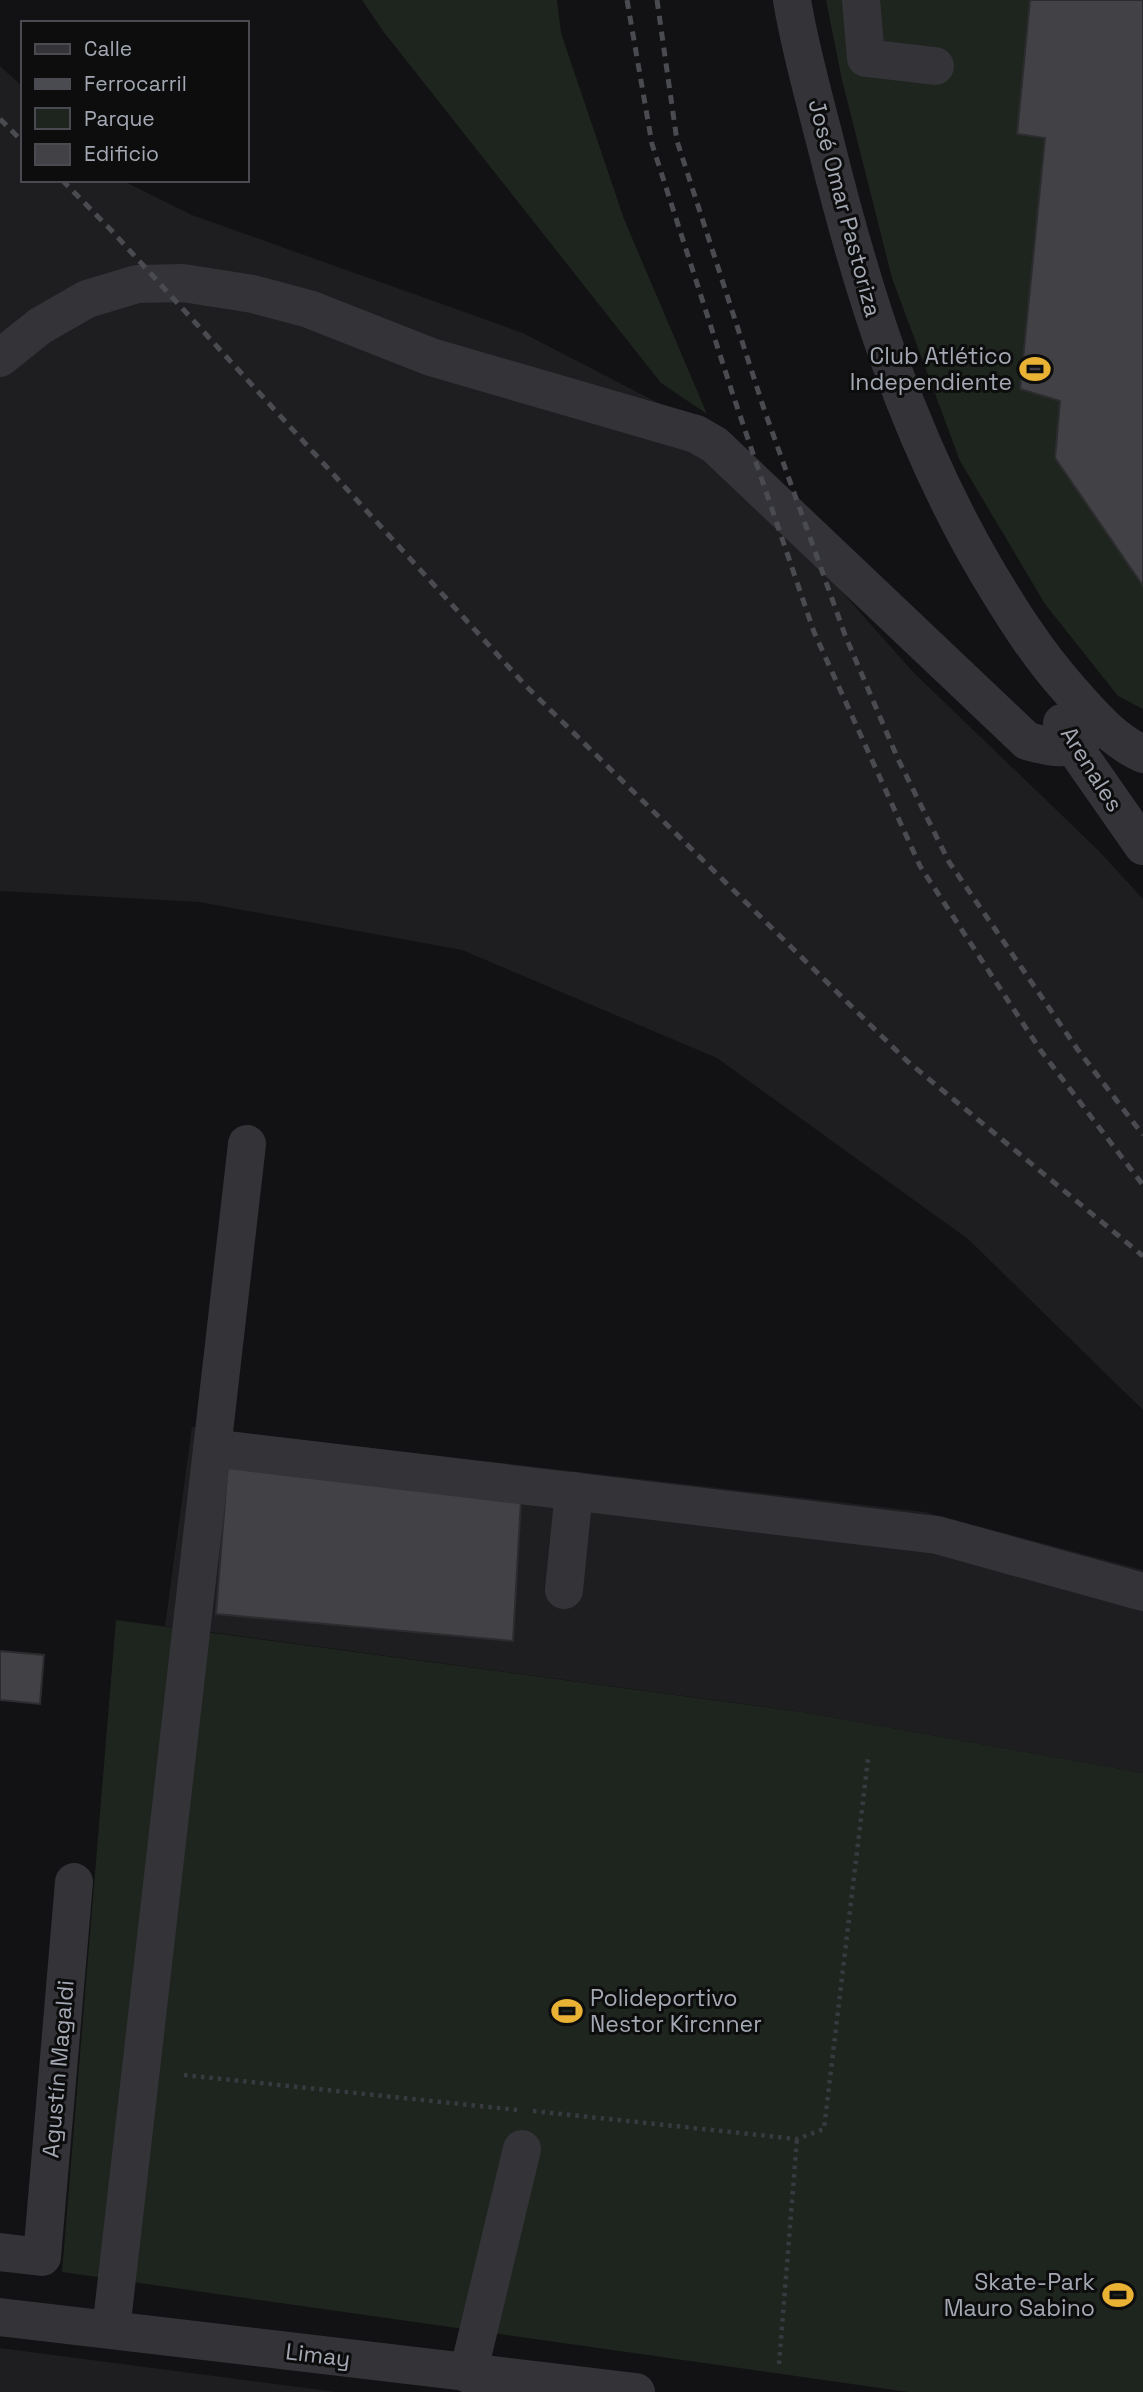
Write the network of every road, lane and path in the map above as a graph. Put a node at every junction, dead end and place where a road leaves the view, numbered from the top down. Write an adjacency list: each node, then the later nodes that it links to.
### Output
1 (792, 0): 5 (street, José Omar Pastoriza)
2 (861, 0): 3 (street)
3 (935, 66)
4 (0, 358): 6 (street)
5 (1035, 648): 6 (street, Arenales)
6 (1086, 734): 7 (street); 8 (street, Arenales)
7 (1143, 754)
8 (1139, 827)
9 (247, 1144): 10 (street)
10 (212, 1448): 11 (street); 21 (street)
11 (573, 1491): 12 (street); 13 (street)
12 (564, 1590)
13 (1143, 1592)
14 (868, 1759): 17 (path)
15 (74, 1881): 19 (street, Agustín Magaldi)
16 (184, 2075): 17 (path)
17 (797, 2139): 22 (path)
18 (522, 2149): 23 (street)
19 (0, 2252)
20 (0, 2317): 21 (street, Limay)
21 (111, 2330): 23 (street, Limay)
22 (779, 2364)
23 (468, 2374): 24 (street, Limay)
24 (636, 2392)

